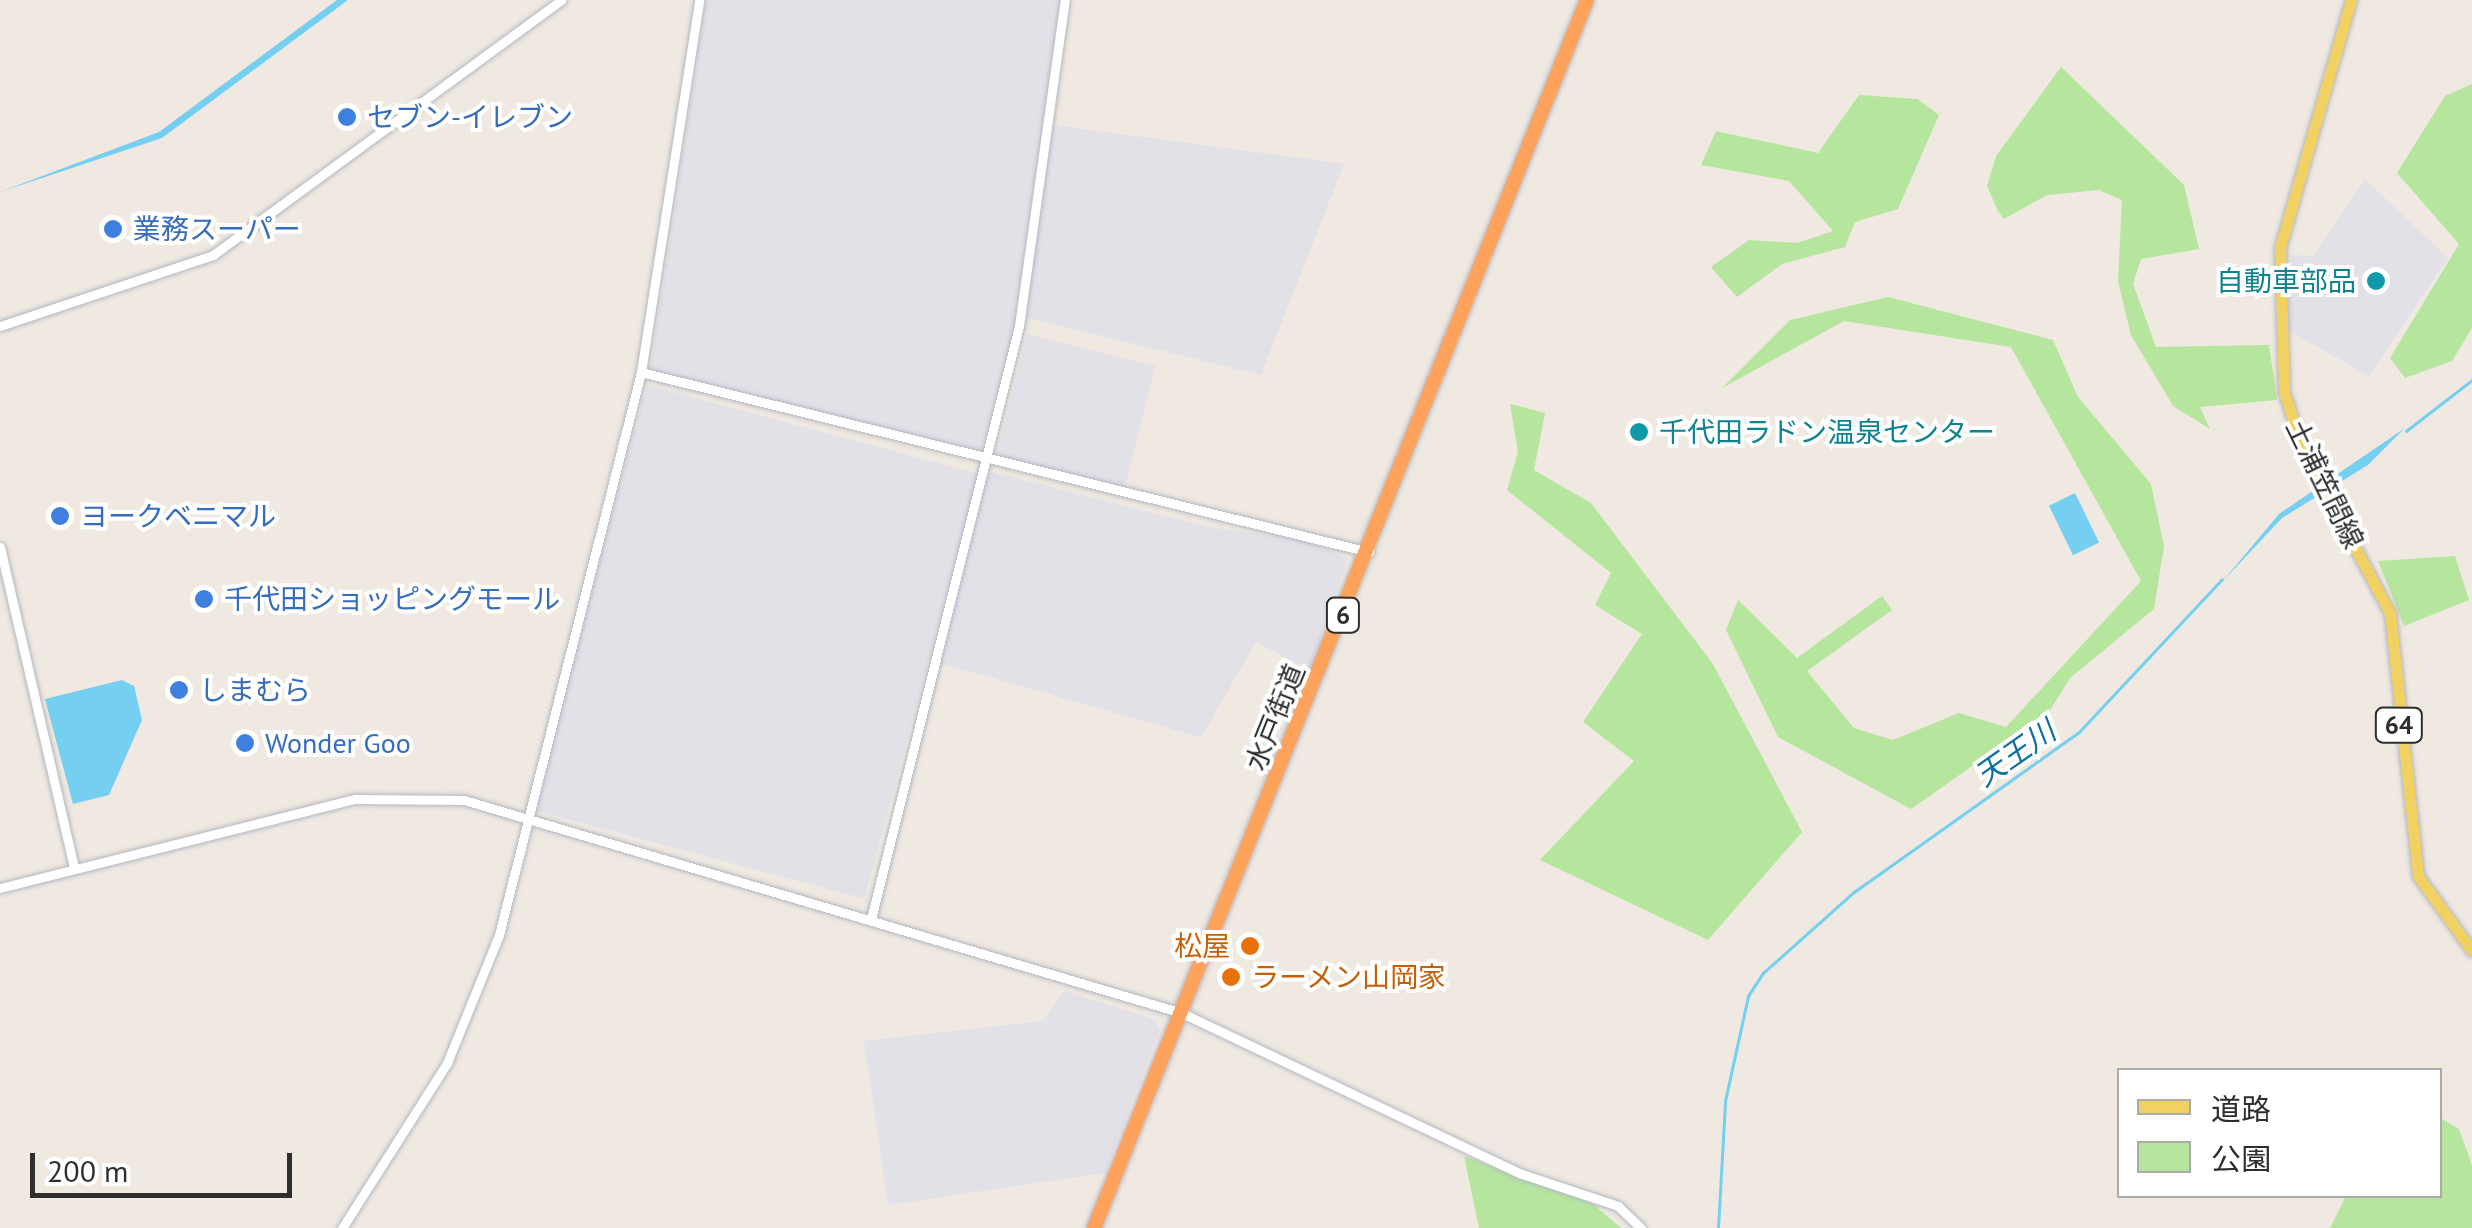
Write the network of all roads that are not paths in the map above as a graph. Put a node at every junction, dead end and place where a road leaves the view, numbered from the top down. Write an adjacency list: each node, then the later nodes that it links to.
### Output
1 (562, 0): 6 (street)
2 (699, 0): 7 (street)
3 (1065, 0): 8 (street)
4 (1587, 0): 10 (highway, 水戸街道 / 6)
5 (2351, 0): 15 (main road, 土浦笠間線 / 64)
6 (0, 326)
7 (641, 372): 8 (street); 11 (street)
8 (986, 462): 10 (street); 14 (street)
9 (0, 548): 12 (street)
10 (1369, 552): 16 (highway, 水戸街道 / 6)
11 (528, 817): 12 (street); 14 (street); 17 (street)
12 (74, 868): 13 (street)
13 (0, 888)
14 (872, 920): 16 (street)
15 (2472, 951)
16 (1182, 1014): 18 (highway, 水戸街道 / 6); 19 (street)
17 (342, 1228)
18 (1094, 1228)
19 (1641, 1228)

